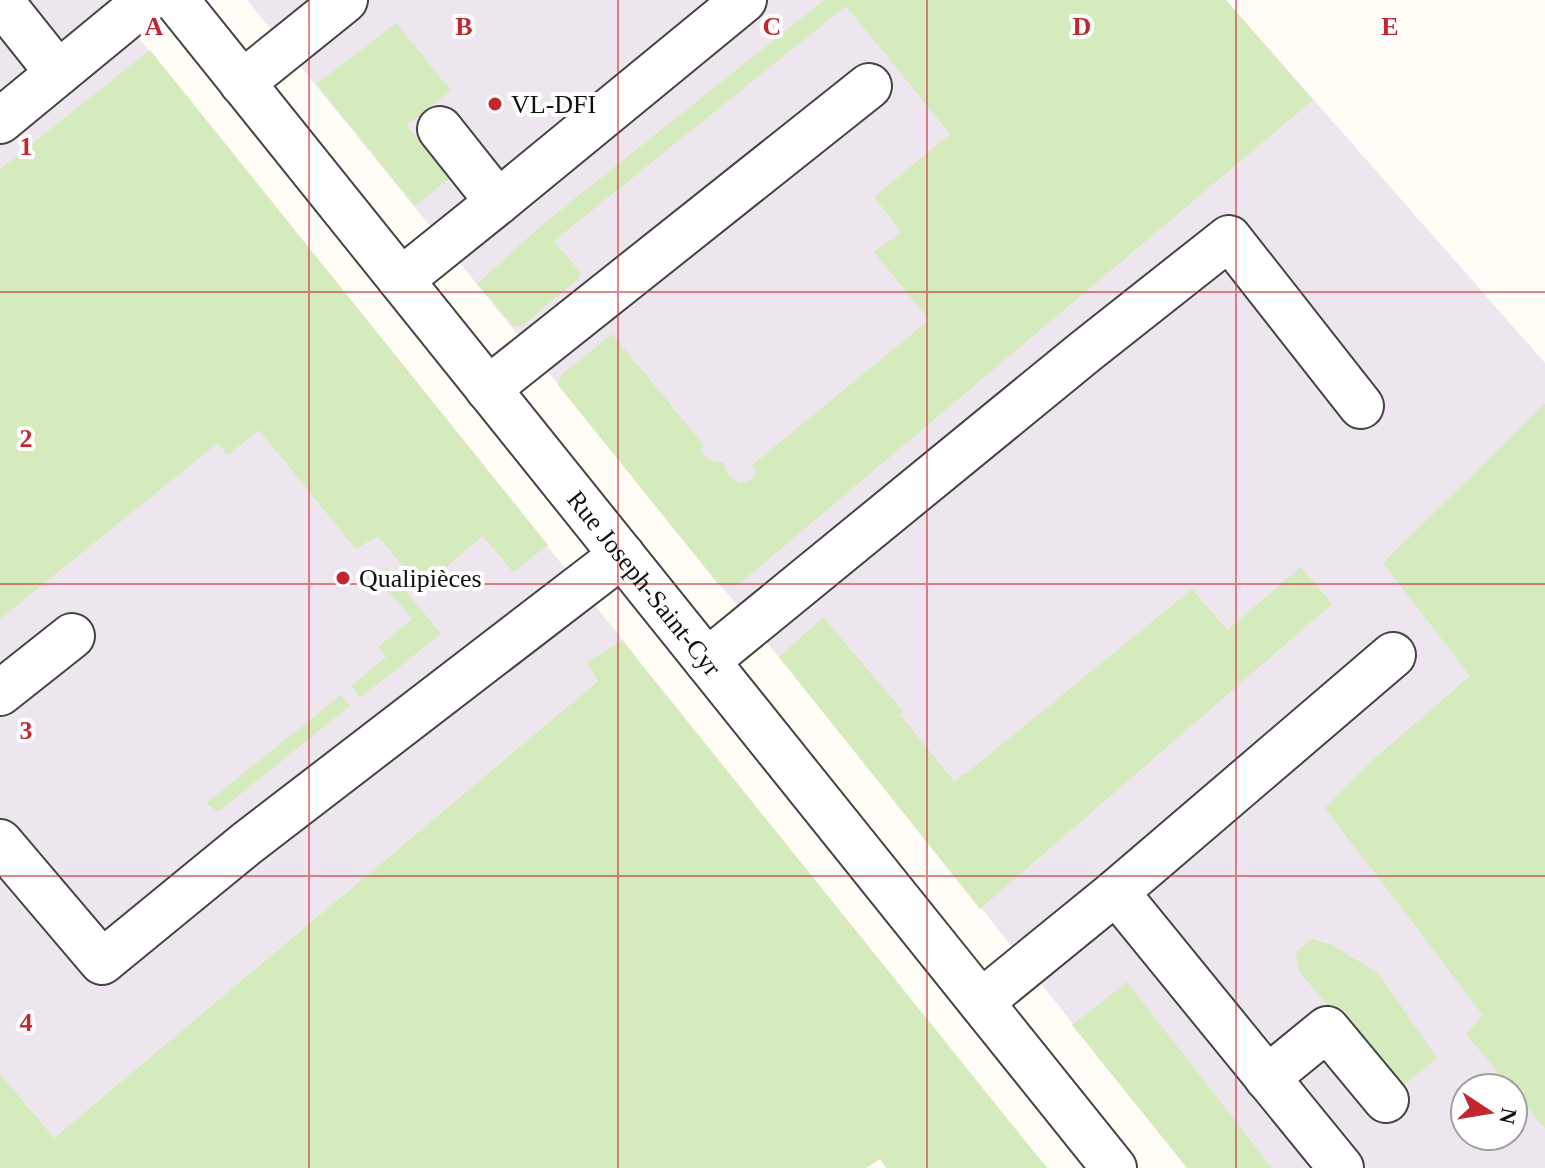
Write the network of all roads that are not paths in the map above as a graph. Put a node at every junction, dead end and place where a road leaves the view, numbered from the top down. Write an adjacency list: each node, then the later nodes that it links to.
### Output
1 (147, 0): 6 (street)
2 (176, 0): 7 (street, Rue Joseph-Saint-Cyr)
3 (345, 0): 7 (street)
4 (744, 0): 11 (street)
5 (7, 9): 6 (street)
6 (58, 73): 9 (street)
7 (242, 83): 12 (street, Rue Joseph-Saint-Cyr)
8 (869, 86): 13 (street)
9 (0, 121)
10 (440, 129): 11 (street)
11 (498, 202): 12 (street)
12 (401, 280): 13 (street, Rue Joseph-Saint-Cyr)
13 (488, 389): 15 (street, Rue Joseph-Saint-Cyr)
14 (1361, 406): 18 (street)
15 (622, 555): 18 (street, Rue Joseph-Saint-Cyr); 20 (street)
16 (72, 636): 19 (street)
17 (1393, 655): 21 (street)
18 (707, 661): 22 (street, Rue Joseph-Saint-Cyr)
19 (0, 693)
20 (0, 842)
21 (1116, 892): 22 (street); 23 (street)
22 (981, 1002): 25 (street, Rue Joseph-Saint-Cyr)
23 (1267, 1078): 24 (street); 26 (street)
24 (1386, 1100)
25 (1114, 1168)
26 (1341, 1168)

